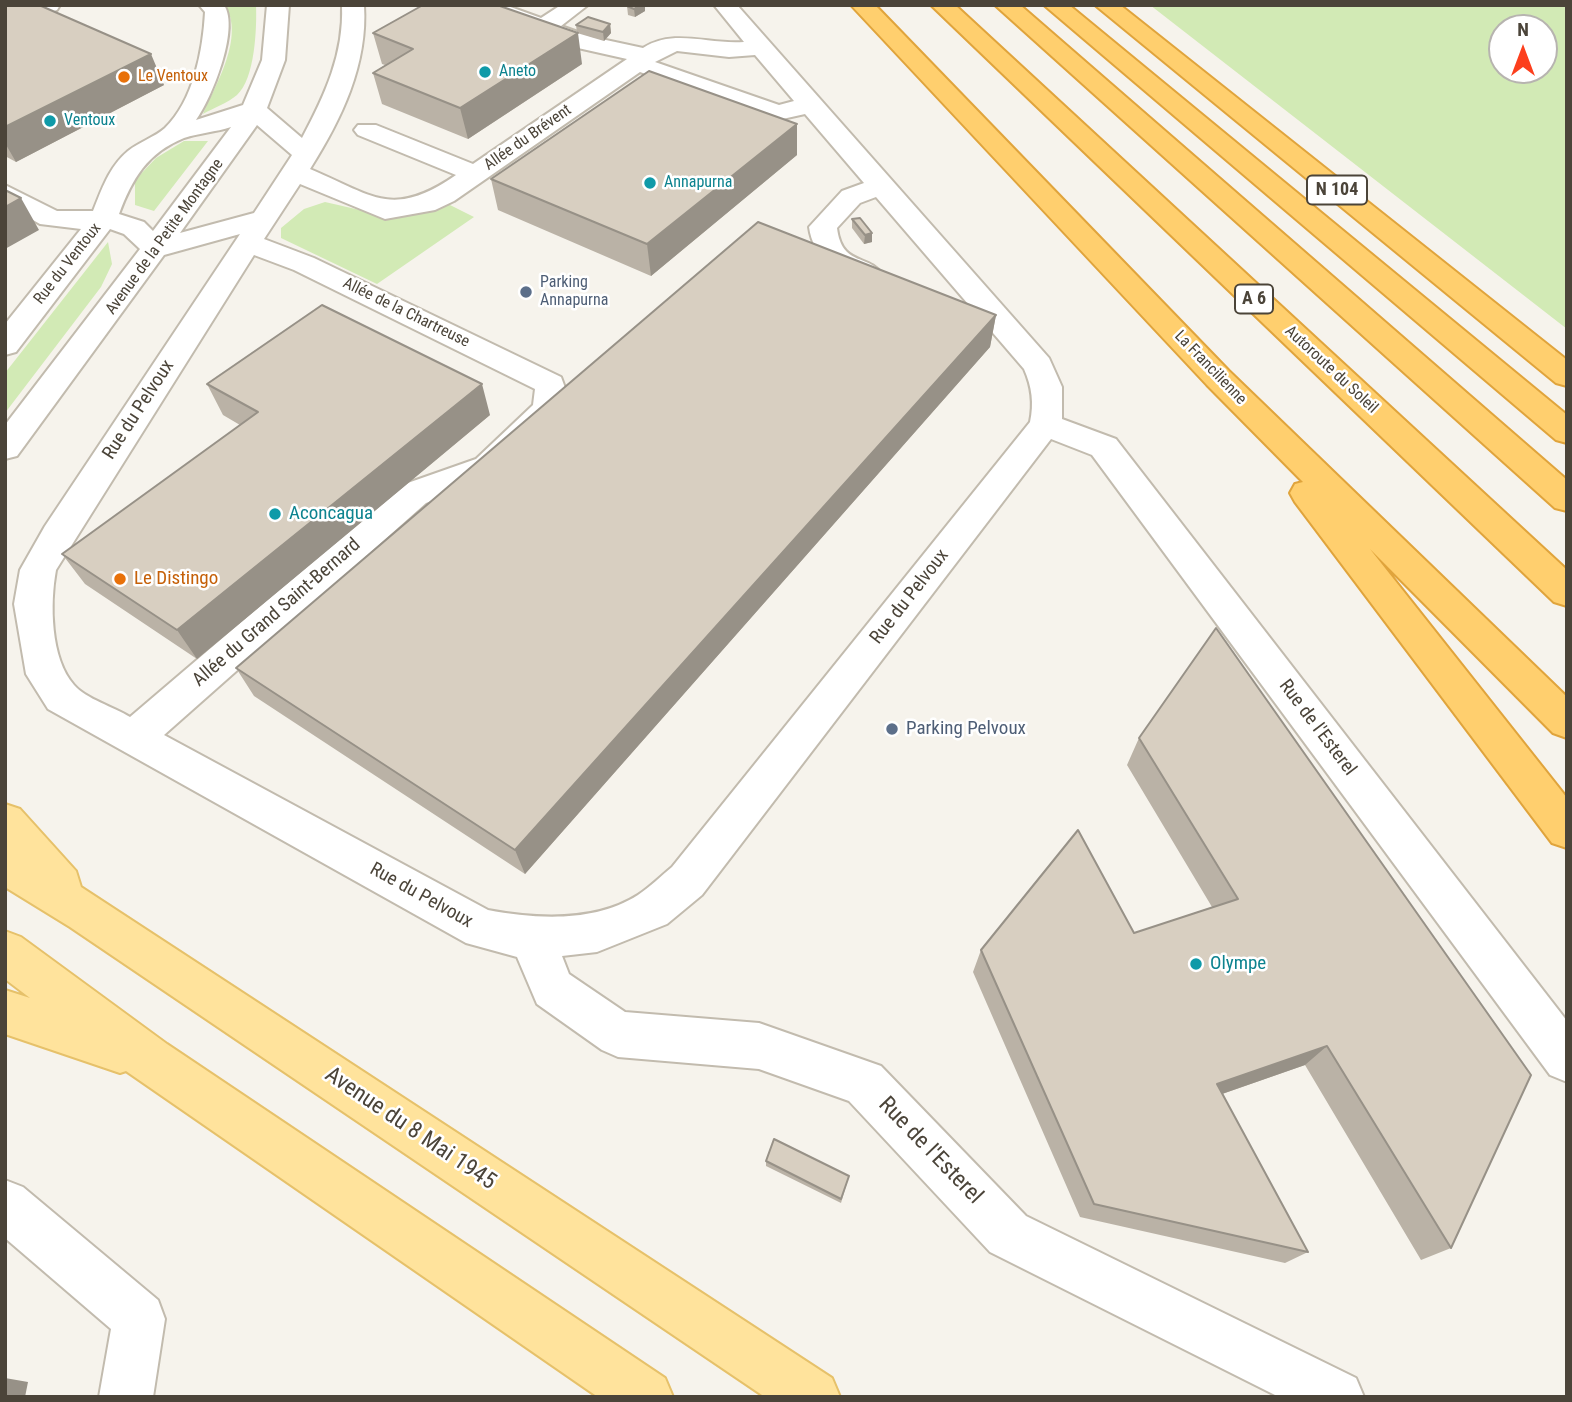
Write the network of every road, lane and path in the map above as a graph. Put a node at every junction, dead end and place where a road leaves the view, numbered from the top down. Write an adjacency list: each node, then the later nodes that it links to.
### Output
1 (48, 5): 13 (street)
2 (210, 5): 20 (street, Rue du Ventoux)
3 (278, 5): 18 (street, Avenue de la Petite Montagne)
4 (353, 5): 21 (street, Rue du Pelvoux)
5 (484, 5): 14 (street)
6 (577, 5): 14 (street)
7 (726, 5): 15 (street)
8 (862, 5): 33 (highway, La Francilienne)
9 (942, 5): 39 (highway, Autoroute du Soleil / A 6)
10 (1006, 5): 38 (highway)
11 (1055, 5): 36 (highway)
12 (1105, 5): 32 (highway, N 104)
13 (5, 19)
14 (542, 27): 16 (street)
15 (761, 47): 16 (street, Allée du Brévent); 17 (street)
16 (641, 59): 17 (street); 22 (street, Allée du Brévent)
17 (810, 105): 23 (street)
18 (254, 110): 20 (street); 21 (street, Allée du Brévent); 27 (street, Avenue de la Petite Montagne)
19 (367, 130): 22 (street)
20 (174, 133): 25 (street, Rue du Ventoux)
21 (300, 163): 22 (street, Allée du Brévent); 26 (street, Rue du Pelvoux)
22 (476, 174)
23 (882, 185): 28 (street); 30 (street)
24 (5, 193): 25 (street)
25 (104, 218): 27 (street); 31 (street, Rue du Ventoux)
26 (257, 230): 27 (street); 34 (street, Allée de la Chartreuse); 41 (street, Rue du Pelvoux)
27 (156, 249): 37 (street, Avenue de la Petite Montagne)
28 (888, 282)
29 (939, 297): 30 (street)
30 (980, 298): 35 (street)
31 (5, 345)
32 (1567, 376)
33 (1218, 378): 40 (highway, La Francilienne); 43 (highway)
34 (552, 396): 41 (street, Allée du Grand Saint-Bernard)
35 (1045, 425): 46 (street, Rue du Pelvoux); 49 (street, Rue de l'Esterel)
36 (1567, 432)
37 (5, 448)
38 (1567, 499)
39 (1567, 592)
40 (1567, 722)
41 (134, 737): 46 (street, Rue du Pelvoux)
42 (5, 822): 45 (main road)
43 (1567, 830)
44 (5, 864): 45 (main road, Avenue du 8 Mai 1945)
45 (85, 912): 54 (main road, Avenue du 8 Mai 1945)
46 (532, 939): 55 (street, Rue de l'Esterel)
47 (5, 952): 50 (main road)
48 (5, 1012): 50 (main road)
49 (1567, 1059)
50 (150, 1060): 53 (main road)
51 (5, 1205): 52 (street)
52 (126, 1397)
53 (646, 1397)
54 (813, 1397)
55 (1337, 1397)

